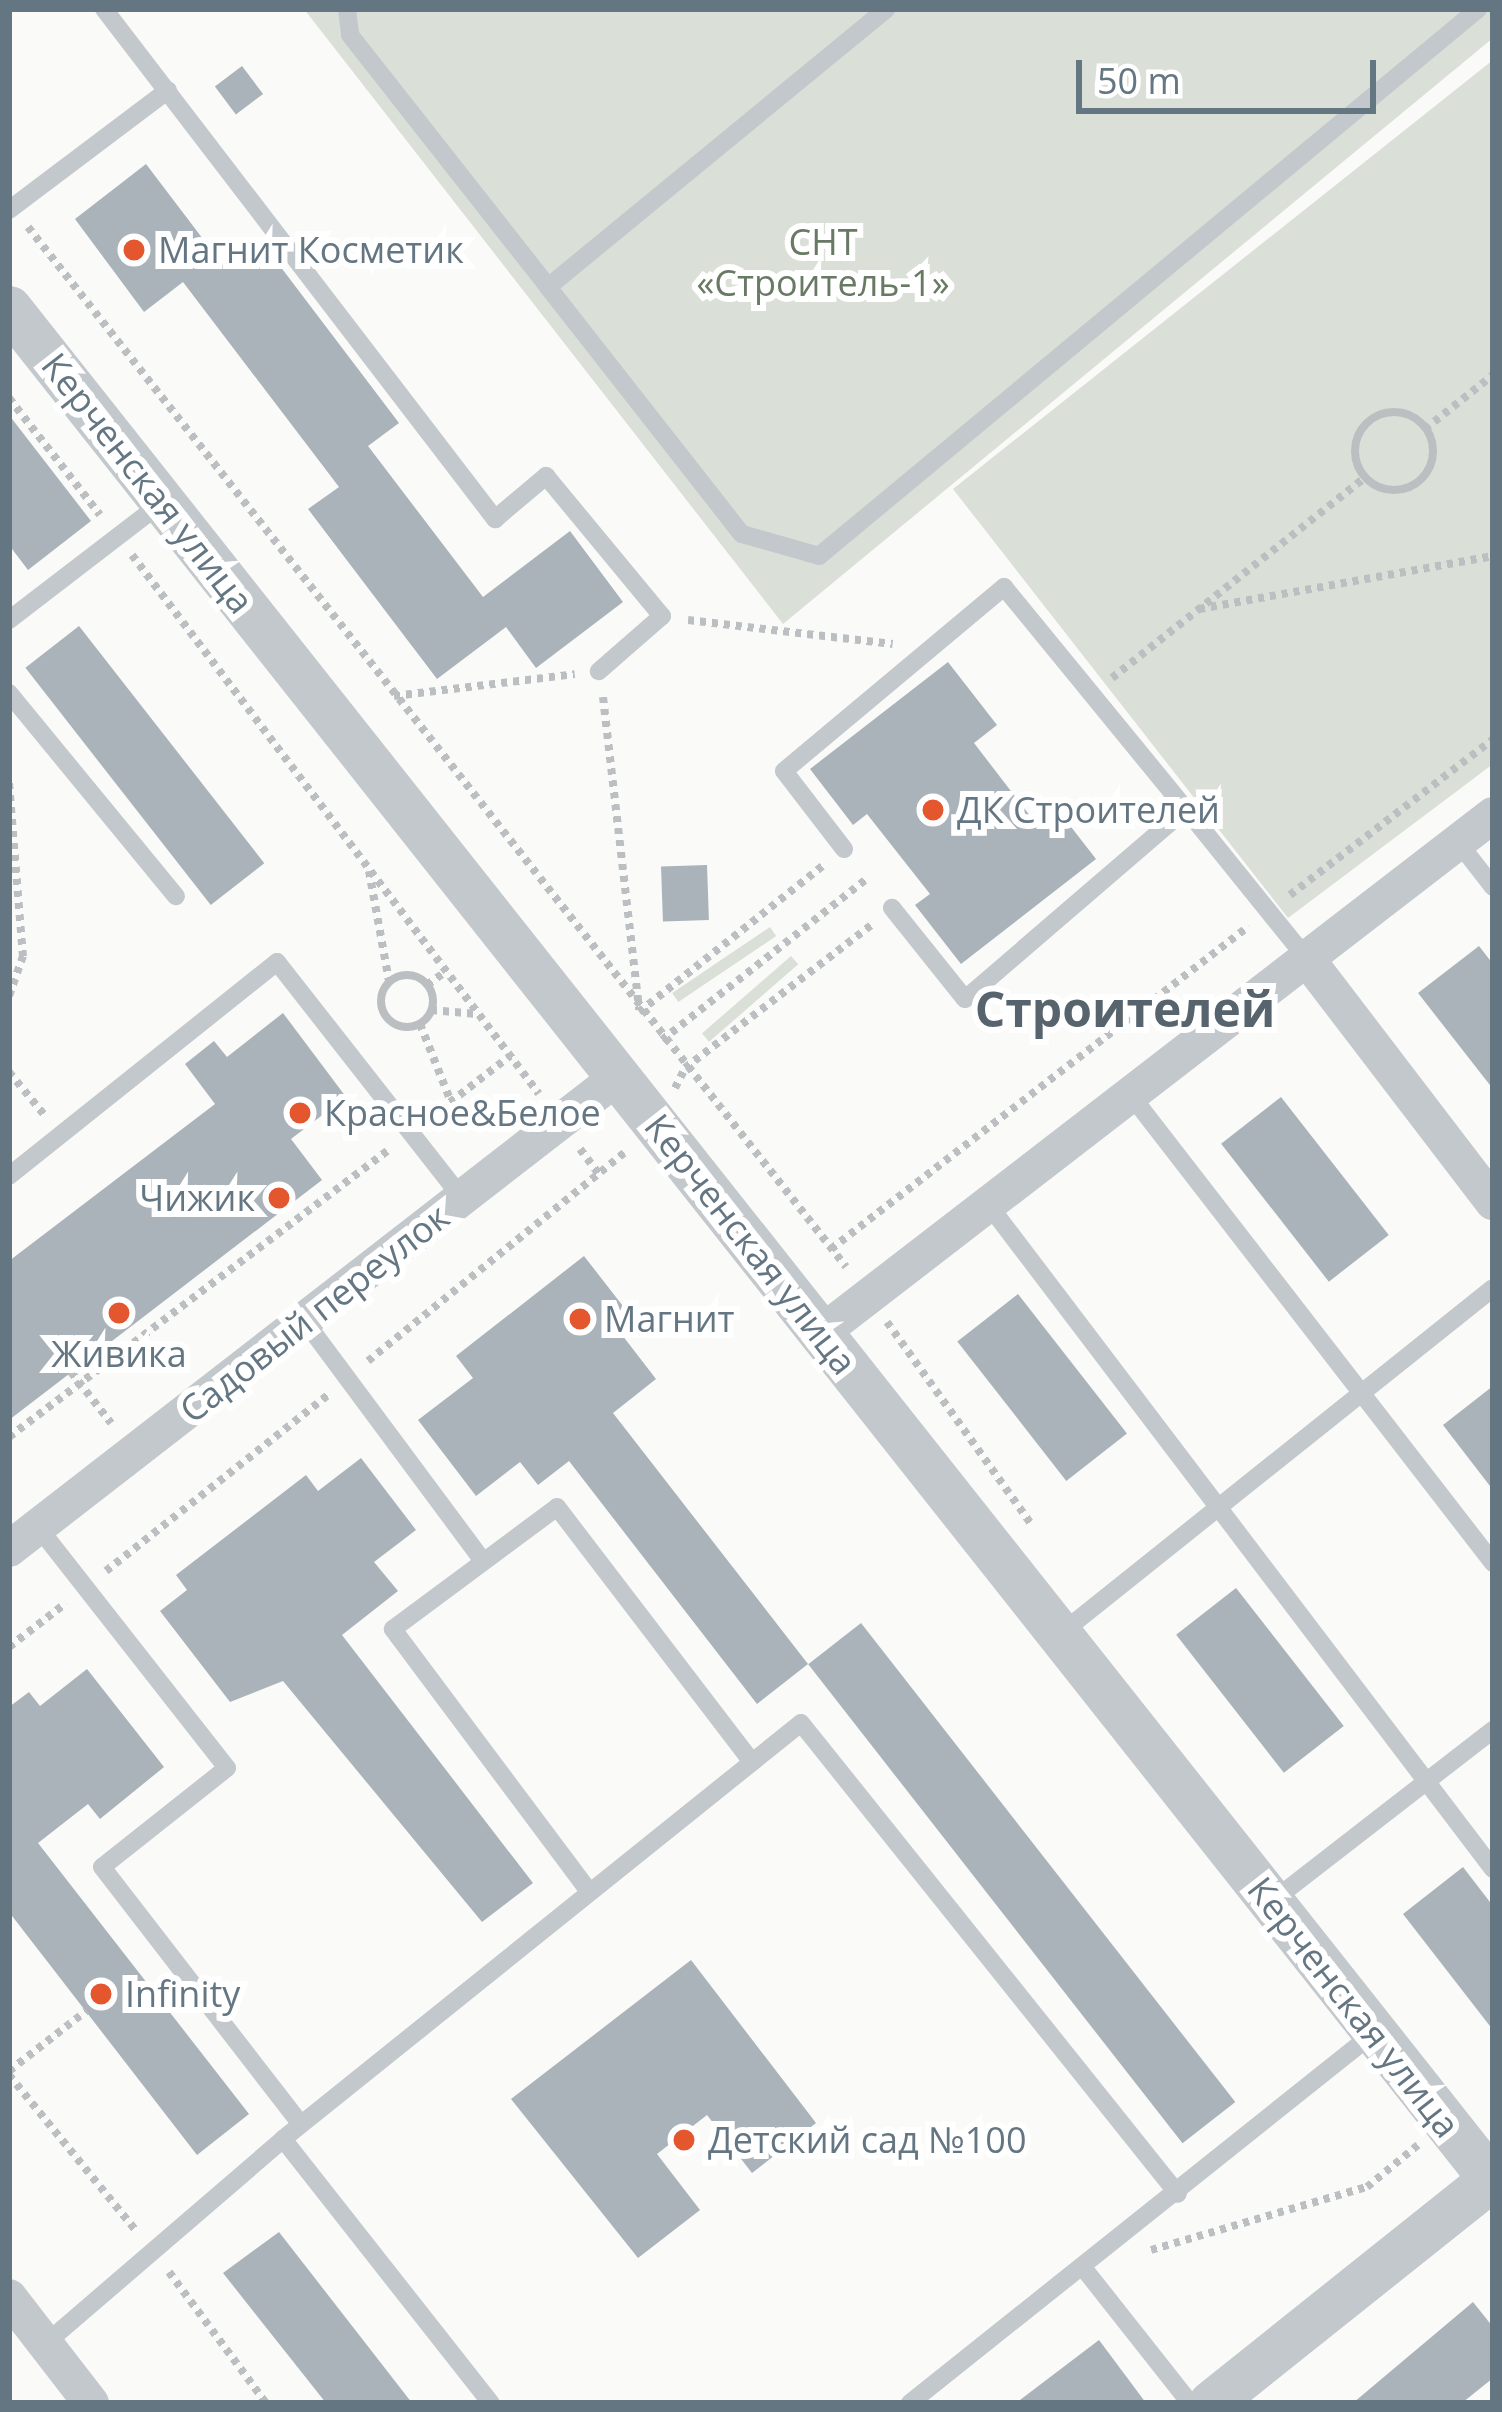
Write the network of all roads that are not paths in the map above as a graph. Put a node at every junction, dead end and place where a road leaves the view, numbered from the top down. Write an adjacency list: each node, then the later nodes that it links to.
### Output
1 (104, 9): 5 (lane)
2 (347, 9): 7 (lane)
3 (886, 9): 7 (lane)
4 (1478, 9): 7 (lane)
5 (168, 90): 6 (lane); 11 (lane)
6 (11, 209)
7 (548, 286)
8 (9, 308): 9 (street, Керченская улица)
9 (163, 502): 10 (lane); 21 (street, Керченская улица)
10 (10, 618)
11 (599, 670)
12 (9, 693): 18 (lane)
13 (1186, 809): 16 (lane); 19 (lane); 20 (lane)
14 (1493, 815): 15 (street)
15 (1458, 842): 17 (lane); 20 (street)
16 (844, 849)
17 (1493, 887)
18 (176, 896)
19 (892, 908)
20 (1307, 959): 22 (street); 25 (street)
21 (619, 1076): 24 (street, Садовый переулок); 29 (street, Керченская улица)
22 (1130, 1094): 26 (street); 30 (lane)
23 (9, 1176): 24 (lane)
24 (462, 1198): 28 (street, Садовый переулок)
25 (1493, 1202)
26 (988, 1204): 29 (street); 31 (lane)
27 (1493, 1288): 30 (lane)
28 (304, 1321): 32 (street, Садовый переулок); 34 (lane)
29 (821, 1333): 36 (street, Керченская улица)
30 (1362, 1393): 31 (lane); 35 (lane)
31 (1219, 1508): 36 (lane); 39 (lane)
32 (38, 1526): 33 (street, Садовый переулок); 44 (lane)
33 (9, 1549)
34 (482, 1561): 38 (lane); 41 (lane)
35 (1493, 1563)
36 (1060, 1634): 42 (street, Керченская улица)
37 (1493, 1730): 39 (lane)
38 (752, 1762): 41 (lane); 47 (lane)
39 (1426, 1781): 40 (lane); 42 (lane)
40 (1493, 1869)
41 (588, 1890): 44 (lane)
42 (1271, 1902): 43 (street, Керченская улица)
43 (1375, 2032): 46 (street, Керченская улица); 47 (lane)
44 (300, 2123): 45 (lane)
45 (283, 2139): 50 (lane); 52 (lane)
46 (1492, 2179): 55 (street)
47 (1178, 2194): 48 (lane)
48 (1085, 2270): 53 (lane); 54 (lane)
49 (10, 2301): 50 (street)
50 (45, 2344): 51 (street)
51 (92, 2403)
52 (491, 2403)
53 (910, 2403)
54 (1190, 2403)
55 (1210, 2403)

